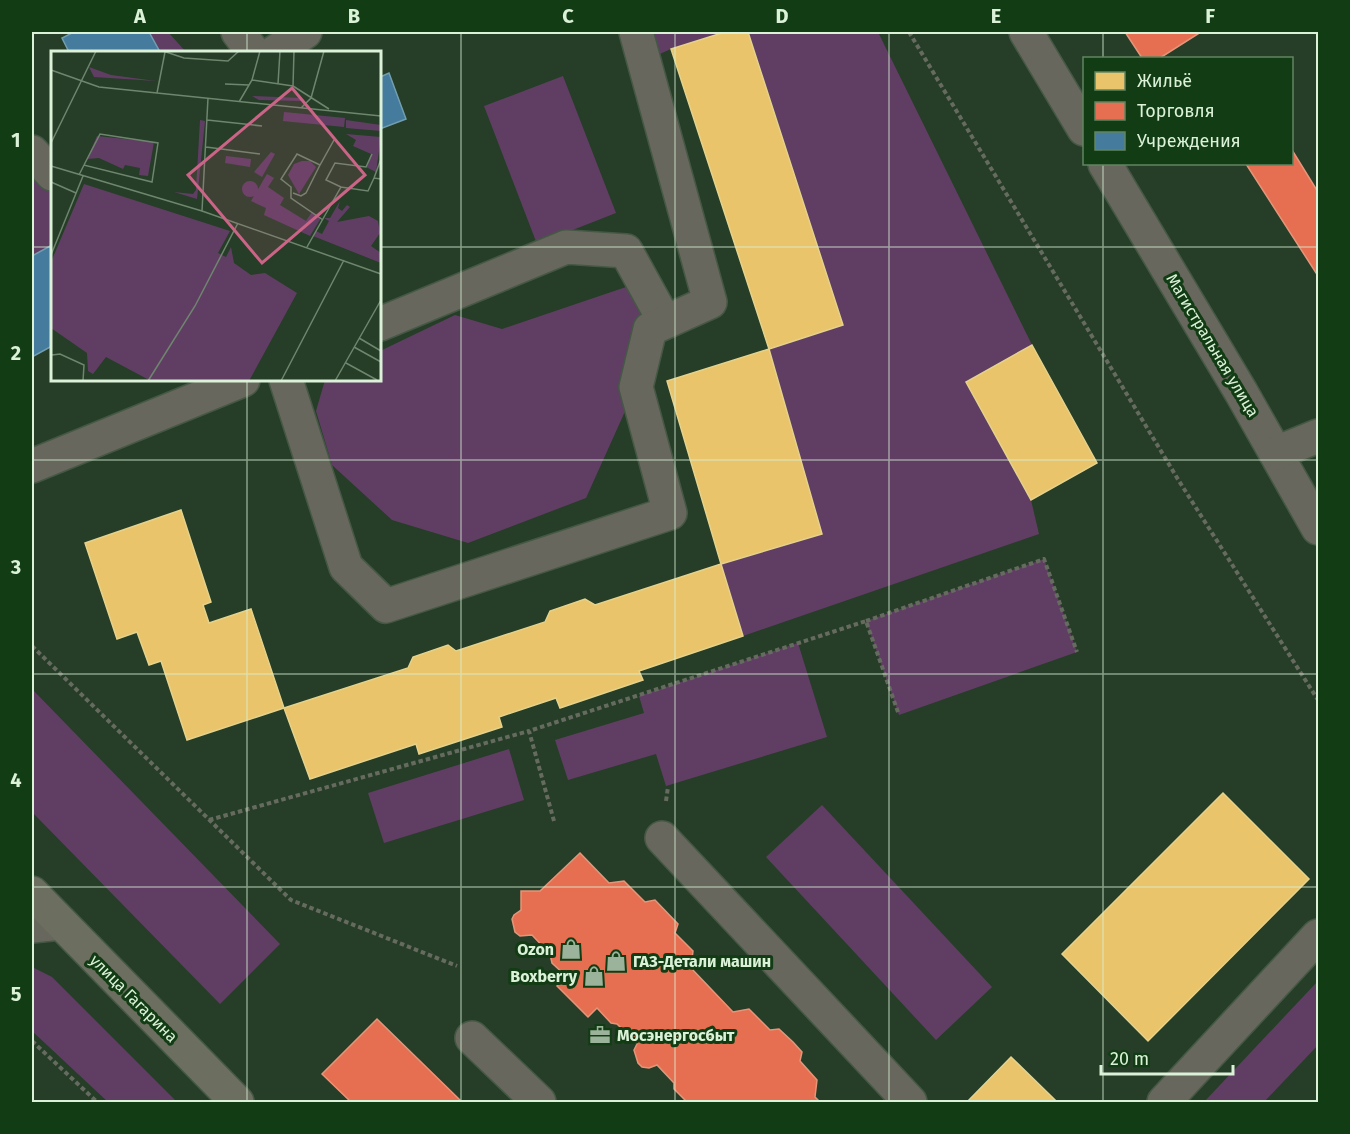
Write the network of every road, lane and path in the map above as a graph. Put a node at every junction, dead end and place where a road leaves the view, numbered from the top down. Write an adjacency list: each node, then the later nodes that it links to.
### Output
1 (238, 32): 6 (street)
2 (304, 32): 7 (street); 8 (street)
3 (636, 32): 13 (street)
4 (909, 32): 24 (path)
5 (1026, 32): 9 (street)
6 (252, 51)
7 (276, 51)
8 (312, 51)
9 (1083, 127)
10 (32, 152): 12 (street)
11 (1106, 165): 18 (street, Магистральная улица)
12 (51, 173)
13 (665, 322): 14 (street); 16 (street)
14 (381, 324)
15 (241, 381): 19 (street)
16 (286, 381)
17 (1318, 436): 18 (street)
18 (1276, 453): 20 (street, Магистральная улица)
19 (32, 466)
20 (1318, 528)
21 (866, 621): 23 (path); 25 (path); 26 (path)
22 (32, 646): 27 (path)
23 (1077, 652)
24 (1318, 700)
25 (899, 715)
26 (529, 731): 27 (path); 28 (path)
27 (209, 820): 33 (path)
28 (554, 821)
29 (662, 838): 39 (street)
30 (32, 893): 31 (main road, улица Гагарина)
31 (46, 925): 37 (main road, улица Гагарина)
32 (1318, 936): 40 (street)
33 (457, 966)
34 (472, 1038): 38 (street)
35 (32, 1041): 36 (path)
36 (97, 1102)
37 (237, 1102)
38 (539, 1102)
39 (910, 1102)
40 (1164, 1102)

